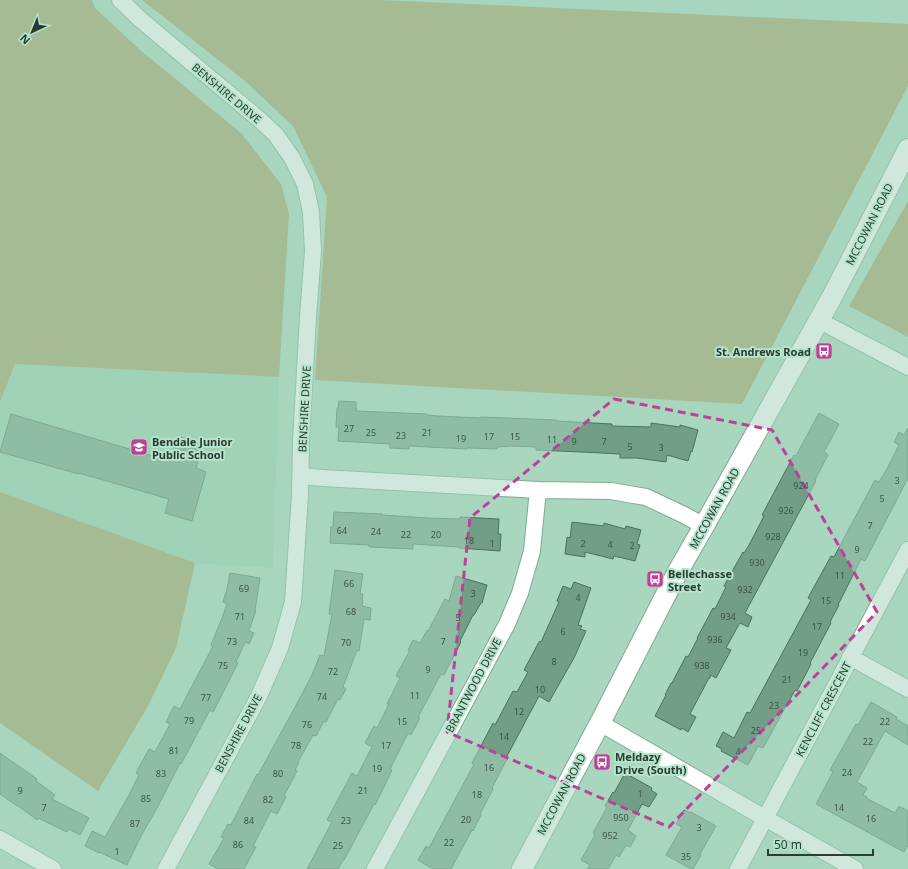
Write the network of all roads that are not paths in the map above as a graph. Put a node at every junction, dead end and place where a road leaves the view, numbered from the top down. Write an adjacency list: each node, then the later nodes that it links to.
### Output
1 (120, 0): 5 (street, BENSHIRE DRIVE)
2 (908, 149): 3 (main road, MCCOWAN ROAD)
3 (818, 320): 4 (street); 7 (main road, MCCOWAN ROAD)
4 (908, 367)
5 (301, 476): 6 (street); 15 (street, BENSHIRE DRIVE)
6 (538, 490): 7 (street); 16 (street, BRANTWOOD DRIVE)
7 (704, 526): 11 (main road, MCCOWAN ROAD)
8 (908, 550): 9 (street, KENCLIFF CRESCENT)
9 (850, 657): 10 (street); 12 (street, KENCLIFF CRESCENT)
10 (908, 690)
11 (600, 723): 12 (street); 17 (main road, MCCOWAN ROAD)
12 (765, 818): 18 (street, KENCLIFF CRESCENT); 19 (street)
13 (0, 839): 14 (street)
14 (53, 869)
15 (166, 869)
16 (375, 869)
17 (522, 869)
18 (738, 869)
19 (855, 869)

